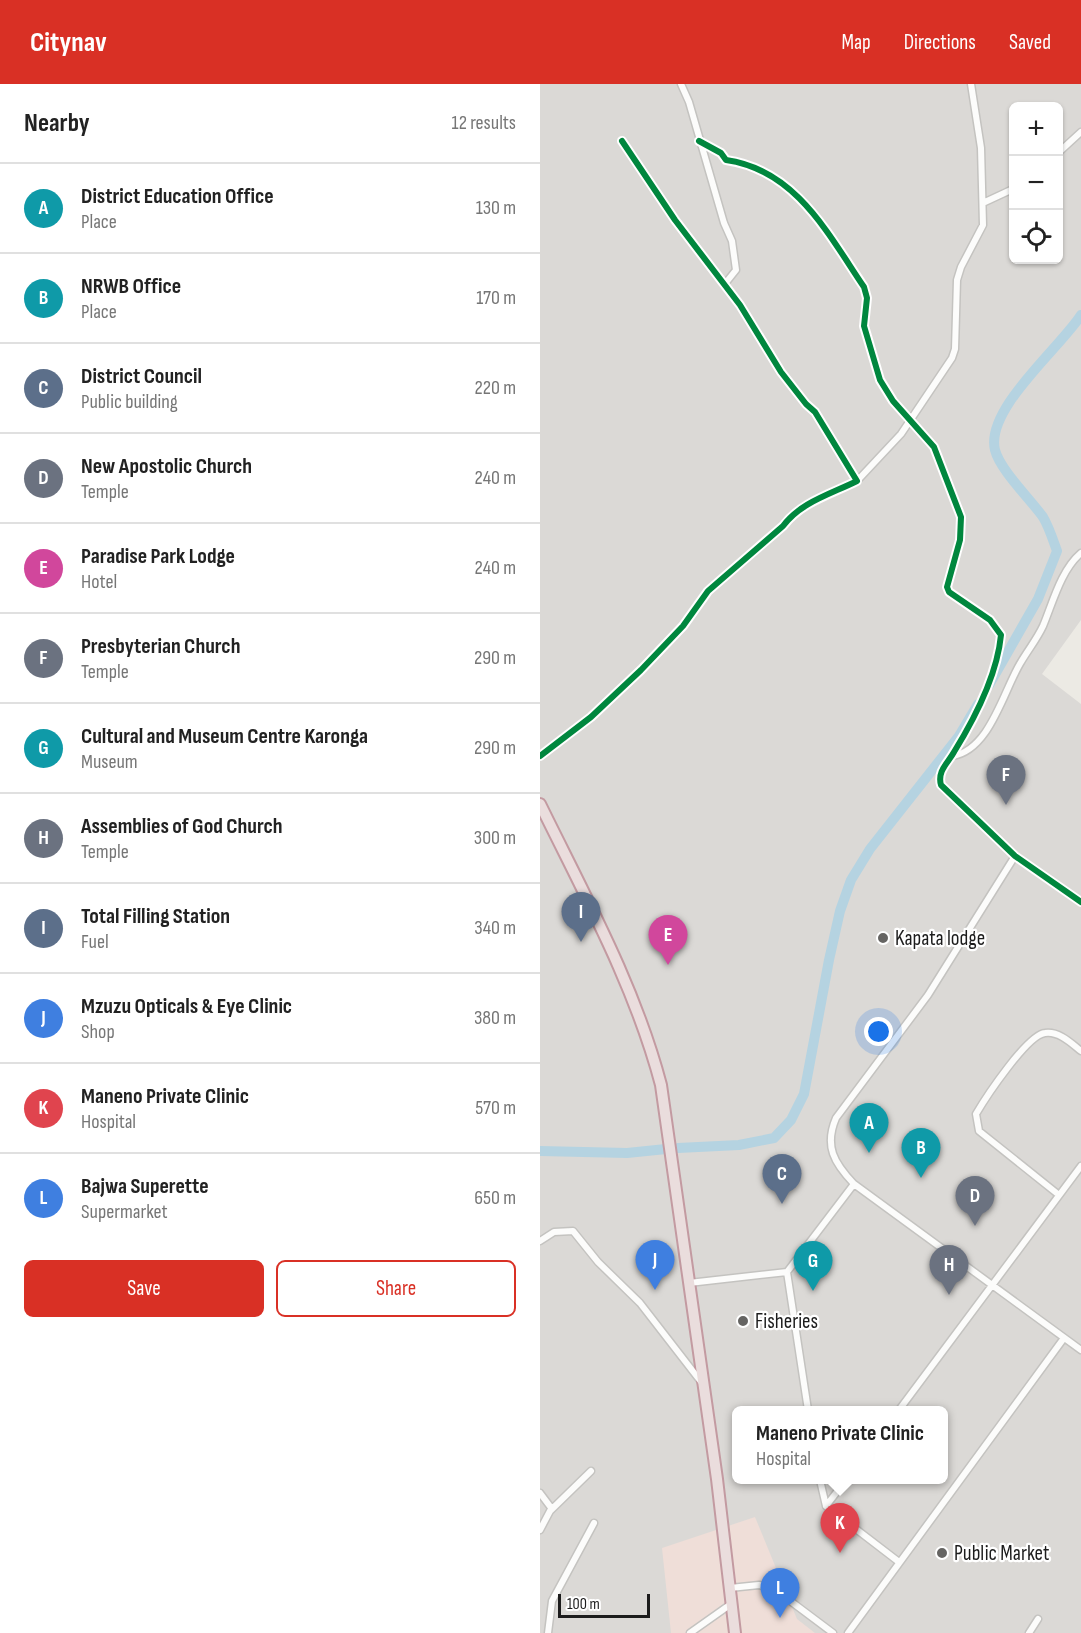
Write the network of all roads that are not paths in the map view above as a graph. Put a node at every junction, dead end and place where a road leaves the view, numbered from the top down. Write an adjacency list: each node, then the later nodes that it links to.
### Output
1 (681, 84): 5 (street)
2 (971, 84): 8 (street)
3 (1081, 132): 6 (street)
4 (622, 141): 9 (street)
5 (699, 141): 9 (street); 10 (street)
6 (1063, 149)
7 (1009, 191): 8 (street)
8 (985, 202): 10 (street)
9 (724, 285): 11 (street)
10 (911, 420): 11 (street); 14 (street)
11 (857, 481): 13 (street)
12 (1081, 553): 14 (street)
13 (540, 756)
14 (952, 756): 16 (street)
15 (540, 804): 24 (highway)
16 (1015, 856): 17 (street); 20 (street)
17 (1081, 902)
18 (1081, 1051): 21 (street)
19 (1081, 1166): 21 (street)
20 (854, 1184): 23 (street); 25 (street)
21 (1059, 1195): 25 (street)
22 (540, 1242): 28 (street)
23 (787, 1272): 24 (street); 29 (street)
24 (689, 1283): 28 (highway)
25 (993, 1286): 26 (street); 30 (street)
26 (1064, 1338): 27 (street); 39 (street)
27 (1081, 1350)
28 (703, 1384): 40 (highway)
29 (807, 1406)
30 (902, 1406)
31 (591, 1471): 36 (street)
32 (821, 1484): 35 (street)
33 (842, 1484): 35 (street)
34 (540, 1493): 36 (street)
35 (826, 1506): 39 (street)
36 (552, 1509): 38 (street)
37 (594, 1523): 43 (street)
38 (540, 1530)
39 (898, 1562): 47 (street)
40 (730, 1588): 41 (highway); 46 (street)
41 (731, 1604): 44 (street); 45 (highway)
42 (1038, 1619): 48 (street)
43 (548, 1633)
44 (690, 1633)
45 (735, 1633)
46 (833, 1633)
47 (848, 1633)
48 (1029, 1633)

